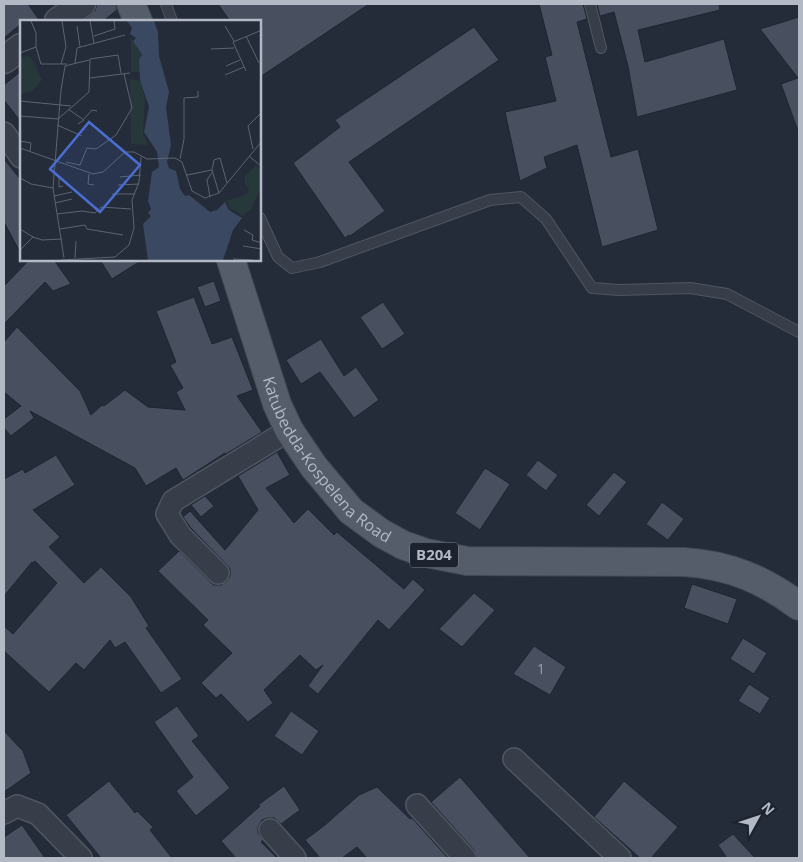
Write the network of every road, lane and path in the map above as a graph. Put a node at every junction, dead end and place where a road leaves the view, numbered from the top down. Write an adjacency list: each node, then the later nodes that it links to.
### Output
1 (82, 4): 5 (street)
2 (132, 4): 6 (main road)
3 (166, 4): 7 (lane)
4 (590, 4): 9 (lane)
5 (59, 20)
6 (138, 20)
7 (172, 20)
8 (20, 48): 10 (street)
9 (601, 48)
10 (4, 60)
11 (261, 220): 13 (lane)
12 (231, 261): 14 (main road, Katubedda-Kospelena Road / B204)
13 (799, 332)
14 (289, 430): 15 (street); 16 (main road, Katubedda-Kospelena Road / B204)
15 (218, 573)
16 (799, 606)
17 (514, 759): 24 (street)
18 (417, 805): 23 (street)
19 (4, 813): 21 (street)
20 (270, 830): 22 (street)
21 (81, 858)
22 (295, 858)
23 (465, 858)
24 (620, 858)

